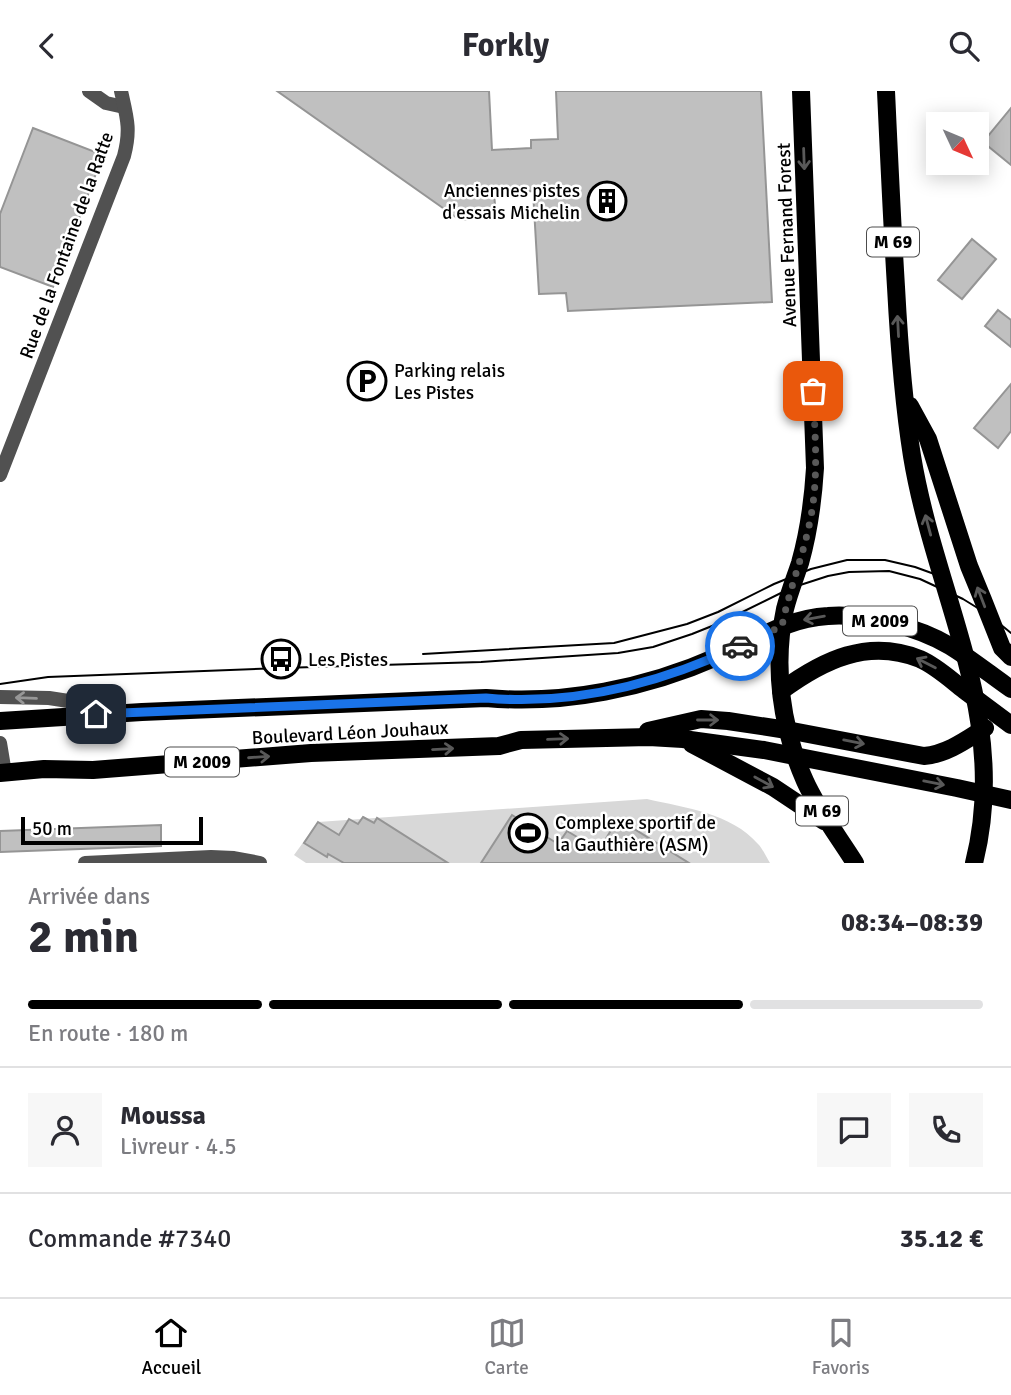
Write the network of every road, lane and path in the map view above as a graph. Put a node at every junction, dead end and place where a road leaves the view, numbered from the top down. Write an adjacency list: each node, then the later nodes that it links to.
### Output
1 (89, 91): 5 (street)
2 (121, 91): 5 (street, Rue de la Fontaine de la Ratte)
3 (802, 91): 8 (main road, Avenue Fernand Forest / M 69, one-way to 8)
4 (886, 91): 6 (main road, M 69, one-way to 4)
5 (124, 107): 7 (street, Rue de la Fontaine de la Ratte)
6 (904, 394): 9 (main road, one-way to 6); 10 (main road, M 69, one-way to 6)
7 (0, 475)
8 (782, 626): 10 (main road, M 2009, one-way to 8); 12 (main road, M 69); 15 (main road, Boulevard Léon Jouhaux / M 2009)
9 (1011, 657)
10 (971, 660): 11 (main road, M 2009); 14 (main road, M 69)
11 (1011, 689)
12 (781, 691): 14 (main road, one-way to 12); 19 (main road, M 69)
13 (0, 697): 15 (street, Boulevard Léon Jouhaux, one-way to 13)
14 (981, 703): 17 (main road); 18 (main road, M 69)
15 (142, 712): 16 (main road, Boulevard Léon Jouhaux / M 2009)
16 (0, 721)
17 (1011, 725)
18 (985, 728): 19 (main road, one-way to 18); 25 (main road, M 69)
19 (787, 730): 20 (main road, one-way to 19); 23 (main road, M 69)
20 (617, 737): 21 (main road, M 2009); 24 (main road, Boulevard Léon Jouhaux / M 2009, one-way to 20)
21 (682, 739): 23 (main road, M 2009); 27 (main road, one-way to 27)
22 (0, 743): 24 (street, M 2009)
23 (795, 756): 25 (main road, M 2009, one-way to 25); 27 (main road, M 69)
24 (2, 773)
25 (987, 794): 26 (main road, M 2009); 31 (main road, M 69)
26 (1011, 800)
27 (831, 826): 30 (main road, M 69)
28 (85, 863): 29 (street)
29 (260, 863)
30 (855, 863)
31 (974, 863)

